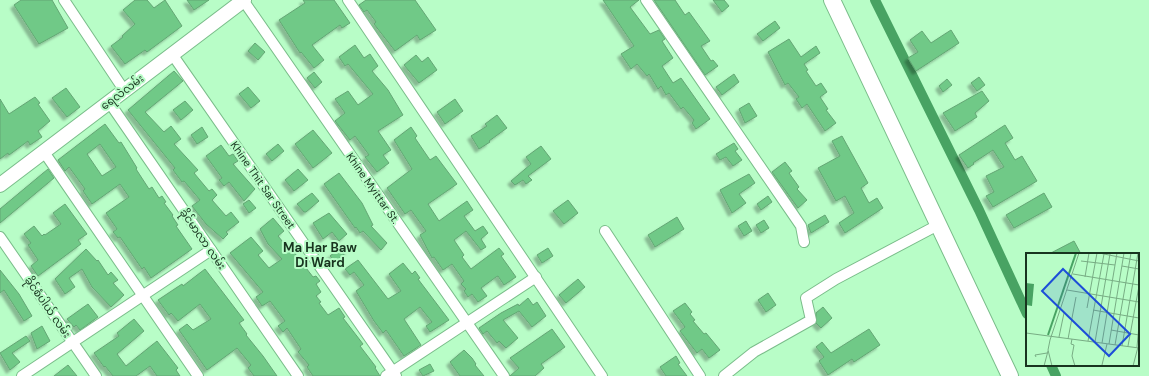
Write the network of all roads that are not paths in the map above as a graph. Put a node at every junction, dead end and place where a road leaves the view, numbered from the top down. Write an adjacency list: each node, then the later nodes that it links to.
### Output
1 (64, 0): 7 (street)
2 (243, 0): 6 (main road, ရေလဲလမ်း); 18 (street, Khine Myittar St.)
3 (348, 0): 16 (street)
4 (646, 0): 14 (street)
5 (832, 0): 11 (main road)
6 (172, 54): 7 (main road, ရေလဲလမ်း); 20 (street, Khine Thit Sar Street)
7 (124, 90): 8 (main road, ရေလဲလမ်း)
8 (109, 102): 9 (main road, ရေလဲလမ်း); 15 (street, ခိုင်မာလာ လမ်း)
9 (44, 152): 10 (main road, ရေလဲလမ်း); 17 (street)
10 (0, 184)
11 (938, 225): 28 (street); 29 (main road)
12 (605, 231): 27 (street)
13 (0, 237): 19 (street, ခိုင်စံပါယ် လမ်း)
14 (804, 242)
15 (211, 250): 17 (street); 24 (street, ခိုင်မာလာ လမ်း)
16 (536, 277): 18 (street); 26 (street)
17 (142, 296): 19 (street); 23 (street)
18 (466, 322): 20 (street); 25 (street, Khine Myittar St.)
19 (72, 342): 21 (street); 22 (street, ခိုင်စံပါယ် လမ်း)
20 (391, 374)
21 (22, 376)
22 (96, 376)
23 (198, 376)
24 (298, 376)
25 (504, 376)
26 (602, 376)
27 (700, 376)
28 (724, 376)
29 (1010, 376)

